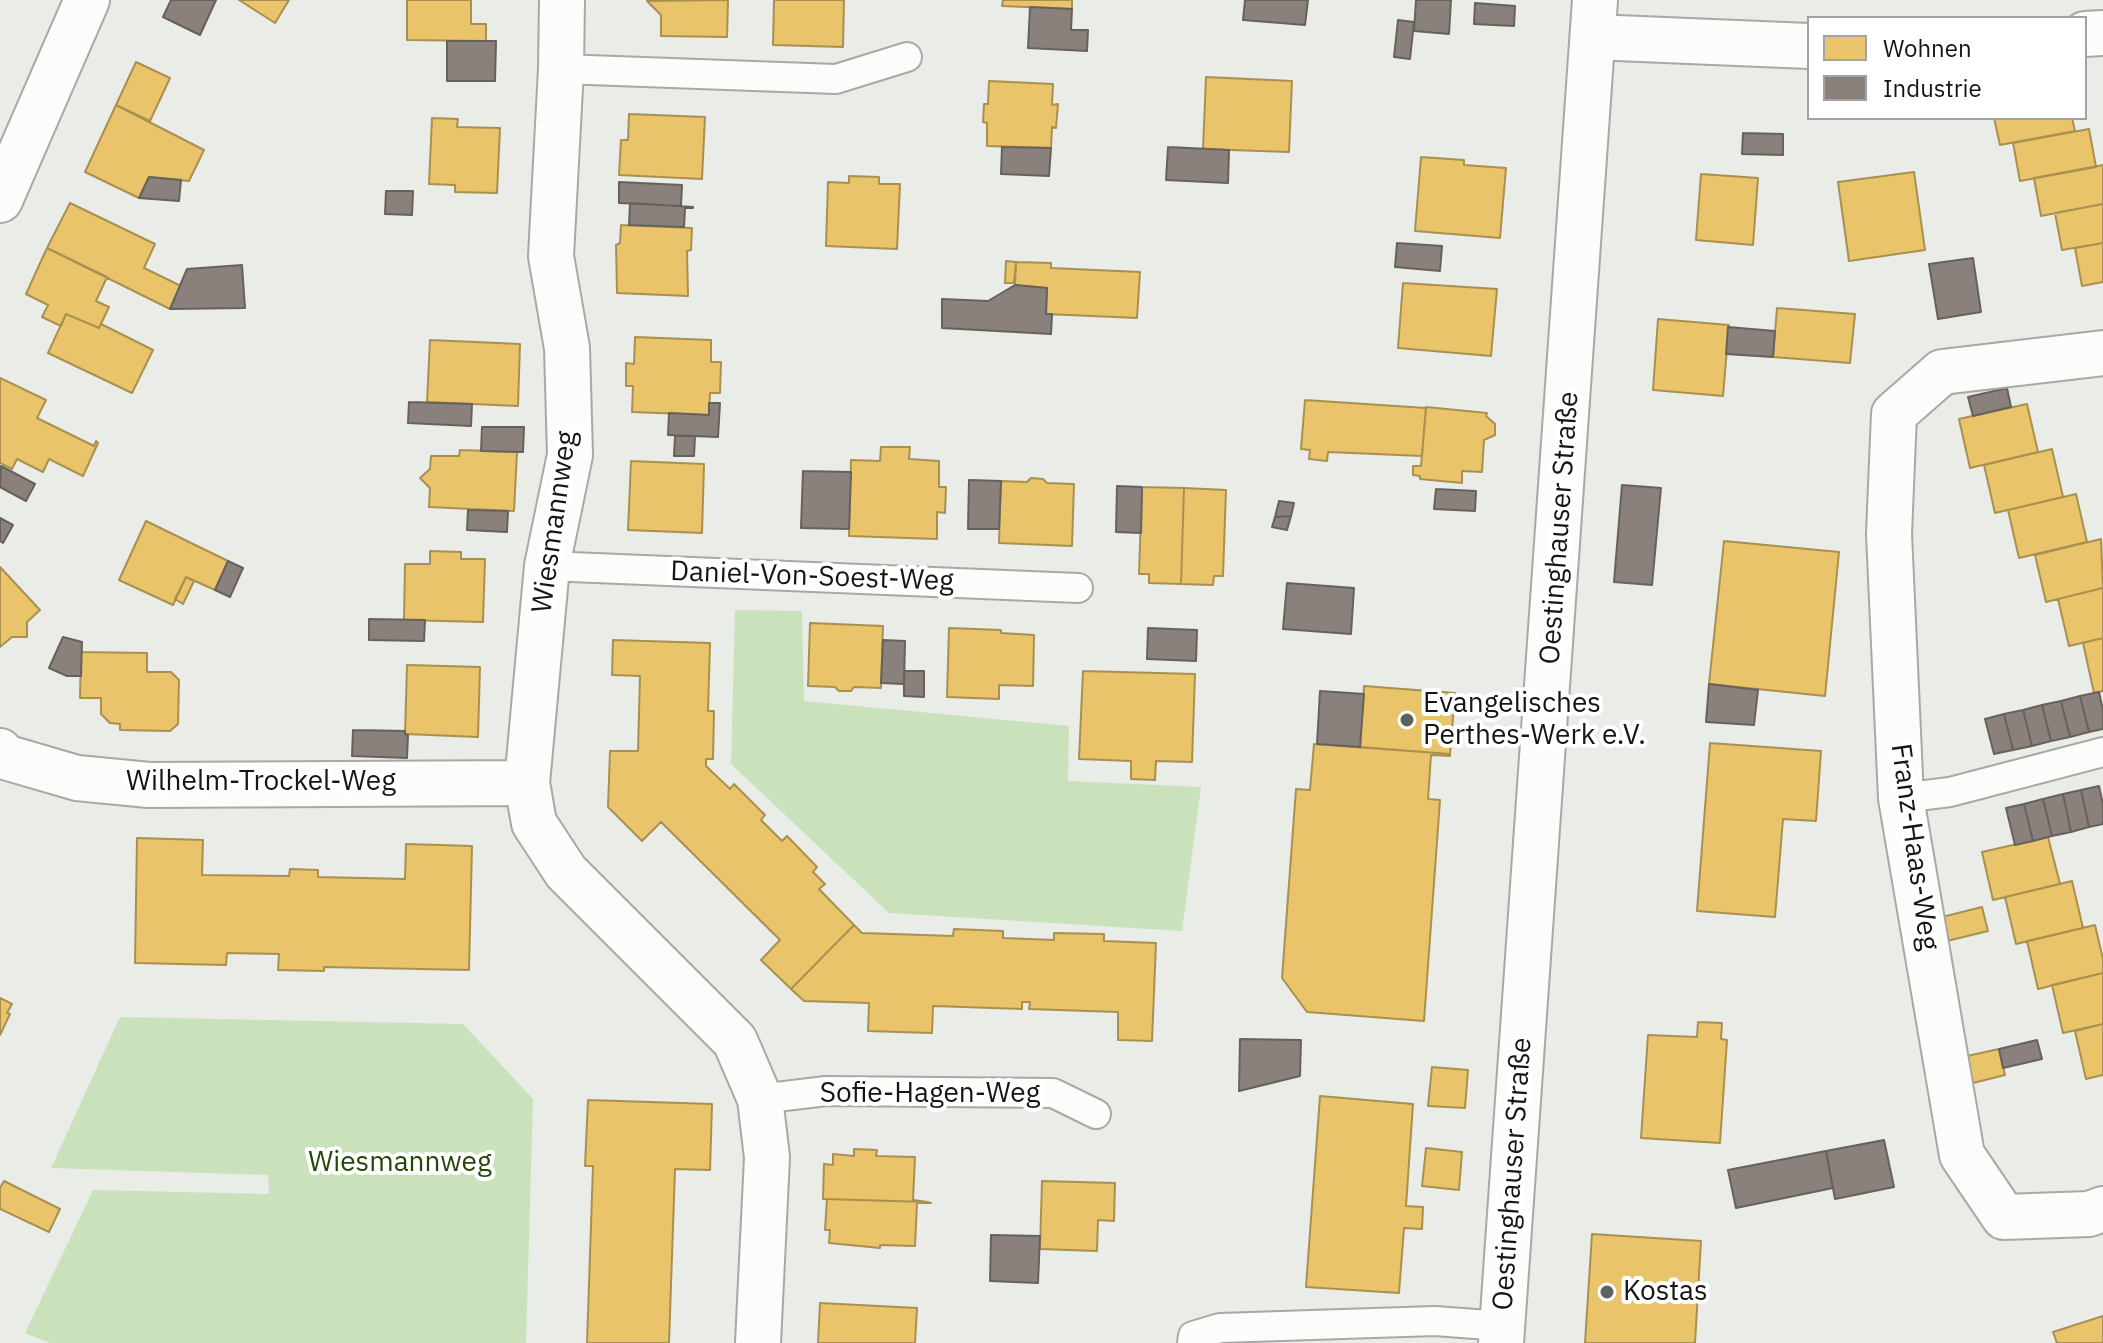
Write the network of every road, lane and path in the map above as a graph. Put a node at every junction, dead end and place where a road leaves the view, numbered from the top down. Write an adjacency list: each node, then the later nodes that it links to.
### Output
1 (87, 0): 7 (street)
2 (562, 0): 6 (street, Wiesmannweg)
3 (1594, 18): 4 (street); 18 (street, Oestinghauser Straße)
4 (1807, 46)
5 (907, 57): 6 (lane)
6 (561, 69): 9 (street, Wiesmannweg)
7 (0, 200)
8 (2103, 353): 14 (street, Franz-Haas-Weg)
9 (547, 566): 10 (lane, Daniel-Von-Soest-Weg); 13 (street, Wiesmannweg)
10 (1078, 588)
11 (2103, 752): 14 (lane)
12 (2, 758): 13 (street, Wilhelm-Trockel-Weg)
13 (527, 783): 15 (street, Wiesmannweg)
14 (1901, 798): 17 (street, Franz-Haas-Weg)
15 (760, 1099): 16 (lane, Sofie-Hagen-Weg); 19 (street, Wiesmannweg)
16 (1096, 1114)
17 (2103, 1209)
18 (1502, 1335): 20 (lane)
19 (758, 1343)
20 (1192, 1343)

